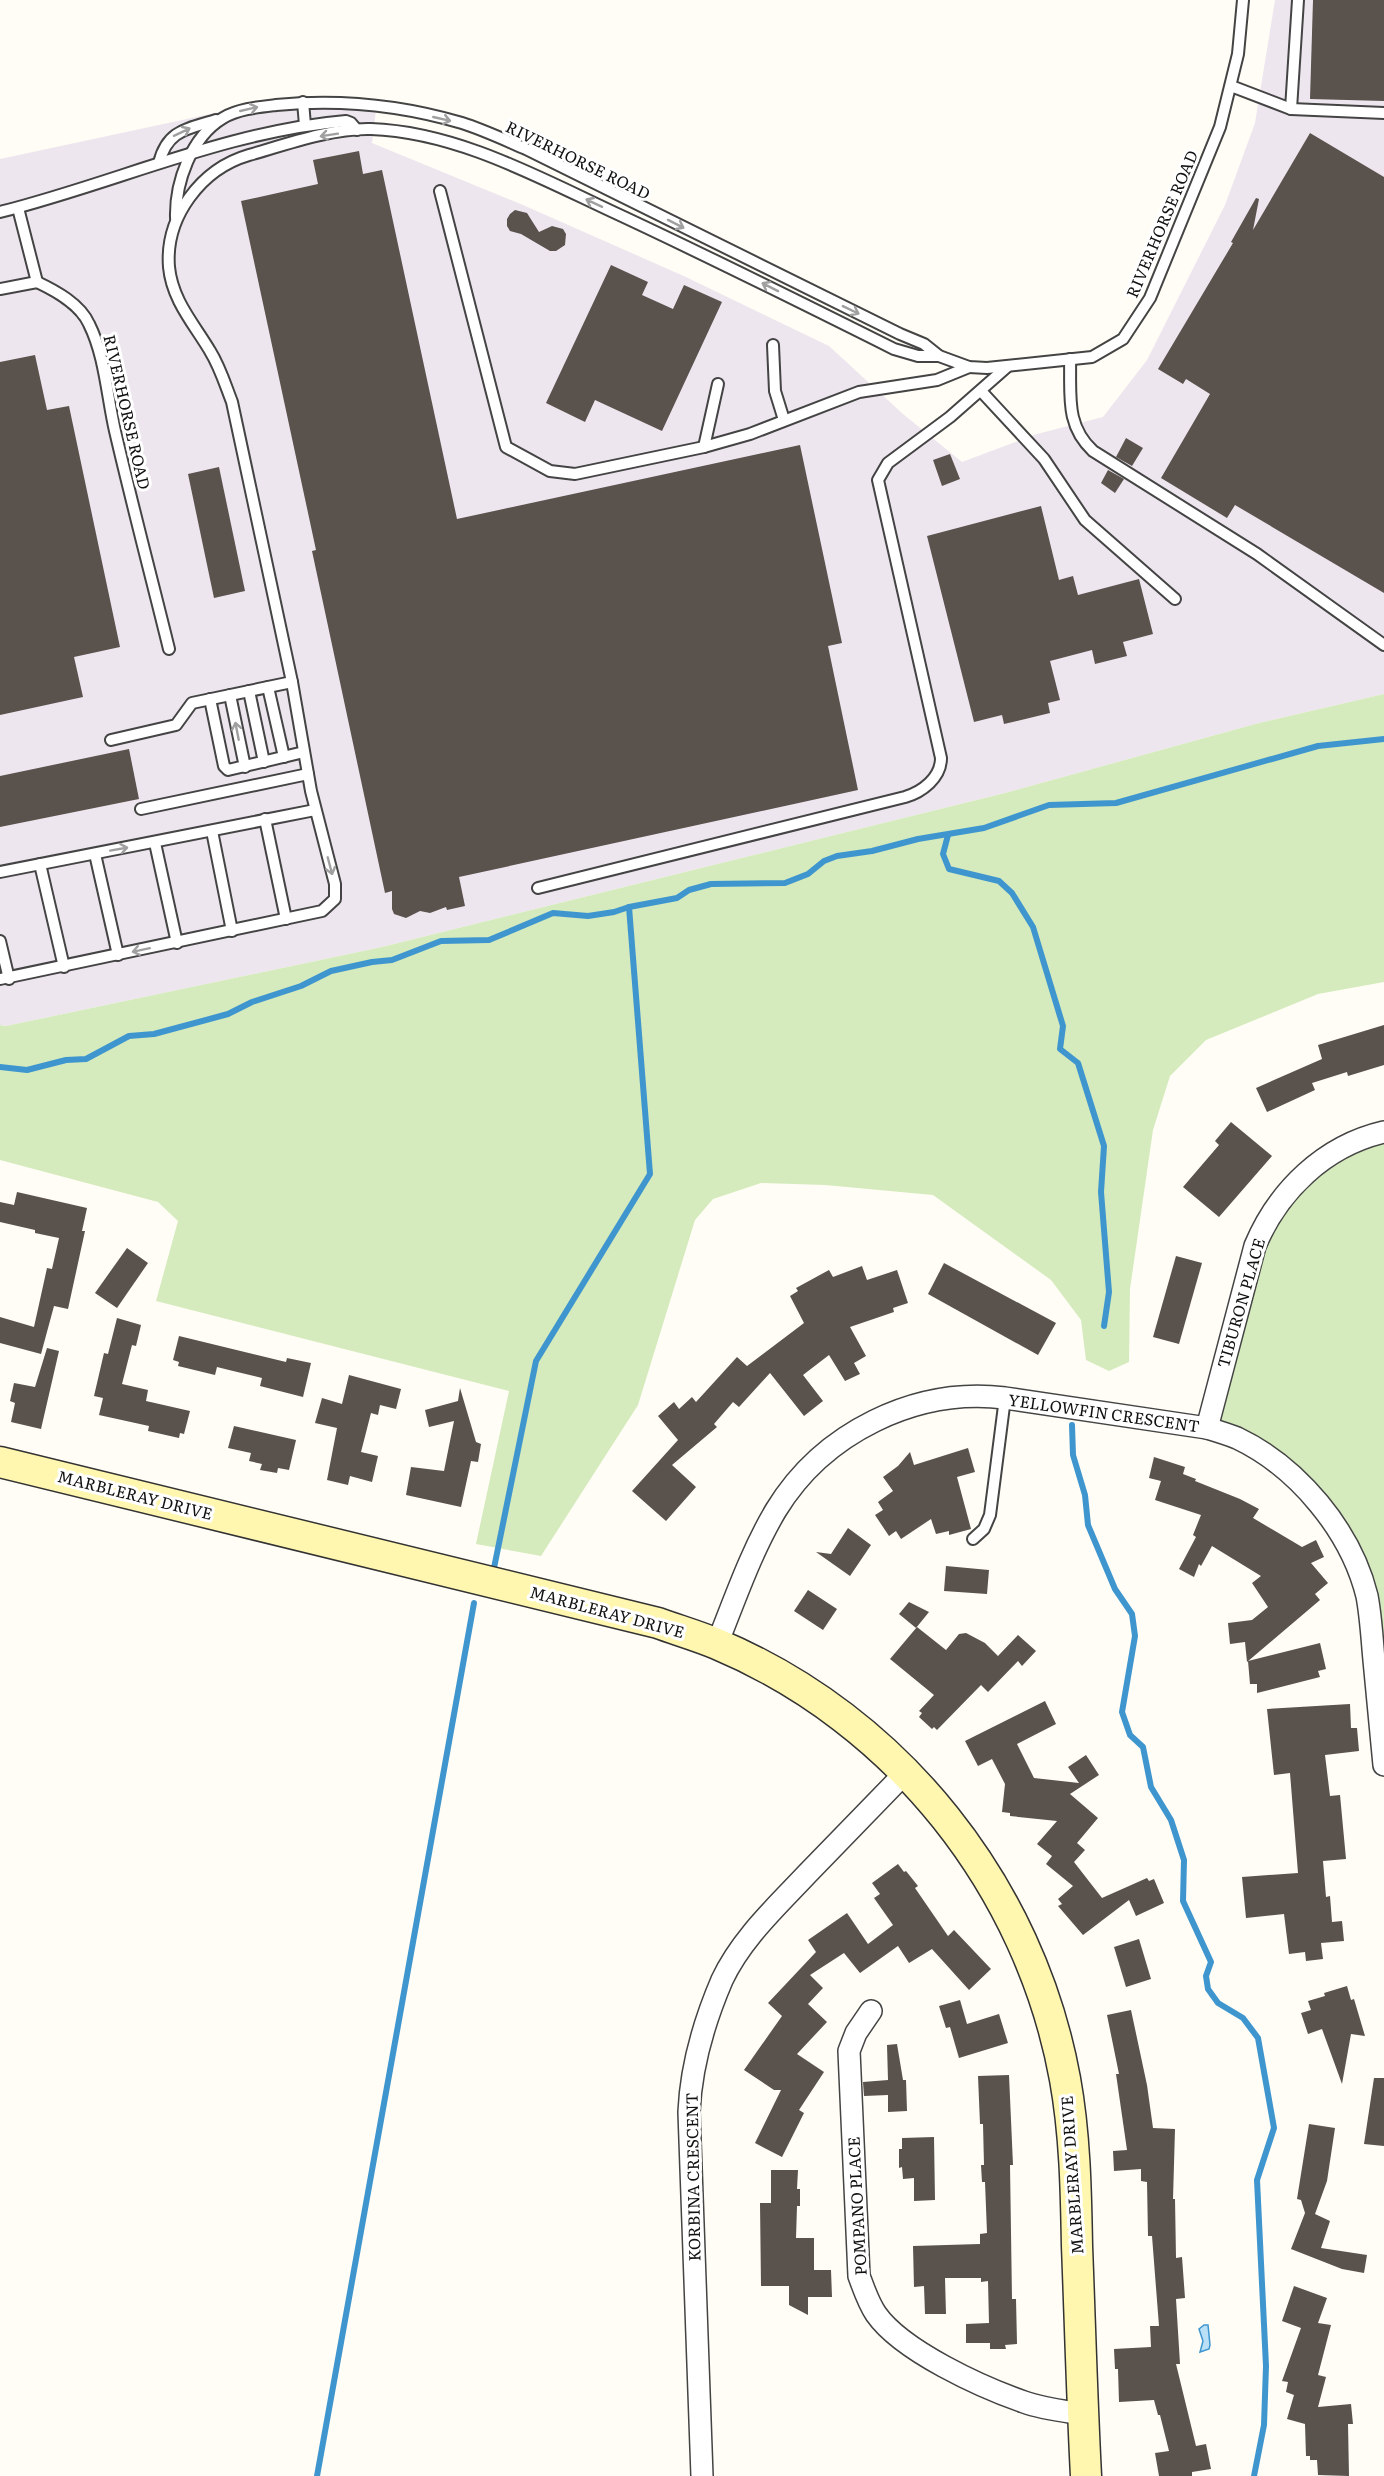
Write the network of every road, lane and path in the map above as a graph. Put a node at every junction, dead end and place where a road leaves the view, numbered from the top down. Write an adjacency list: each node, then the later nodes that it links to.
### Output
1 (1243, 0): 3 (lane, RIVERHORSE ROAD)
2 (1298, 0): 5 (lane)
3 (1231, 86): 5 (lane); 20 (lane, RIVERHORSE ROAD)
4 (303, 102): 7 (lane, RIVERHORSE ROAD, one-way to 4); 8 (lane); 19 (lane, RIVERHORSE ROAD, one-way to 19)
5 (1291, 109): 6 (lane)
6 (1384, 113)
7 (220, 119): 10 (lane); 11 (lane, RIVERHORSE ROAD, one-way to 7)
8 (304, 125): 9 (lane, RIVERHORSE ROAD); 10 (lane, RIVERHORSE ROAD)
9 (357, 130): 15 (lane, RIVERHORSE ROAD, one-way to 15); 19 (lane, RIVERHORSE ROAD, one-way to 9)
10 (192, 153): 11 (lane, RIVERHORSE ROAD); 15 (lane)
11 (159, 163): 13 (lane, RIVERHORSE ROAD)
12 (440, 191): 26 (lane)
13 (18, 208): 14 (lane, RIVERHORSE ROAD); 16 (lane)
14 (0, 212)
15 (176, 218): 30 (lane)
16 (37, 282): 17 (lane); 29 (lane, RIVERHORSE ROAD)
17 (0, 289)
18 (773, 345): 25 (lane)
19 (939, 356): 22 (lane, RIVERHORSE ROAD)
20 (1070, 359): 21 (lane, RIVERHORSE ROAD); 28 (lane)
21 (1008, 366): 22 (lane, RIVERHORSE ROAD); 24 (lane)
22 (969, 367): 25 (lane)
23 (718, 384): 26 (lane)
24 (981, 391): 27 (lane); 49 (lane)
25 (784, 420): 26 (lane)
26 (704, 447)
27 (1175, 599)
28 (1384, 645)
29 (169, 649)
30 (292, 682): 31 (lane); 36 (lane)
31 (268, 687): 32 (lane); 37 (lane)
32 (249, 691): 33 (lane); 38 (lane)
33 (230, 695): 34 (lane); 39 (lane, one-way to 33)
34 (210, 699): 35 (lane); 39 (lane)
35 (111, 740)
36 (304, 752): 37 (lane); 40 (lane)
37 (284, 757): 38 (lane)
38 (264, 762): 39 (lane)
39 (245, 767)
40 (308, 774): 41 (lane); 42 (lane)
41 (141, 809)
42 (315, 810): 43 (lane); 50 (lane, one-way to 50)
43 (265, 819): 44 (lane); 50 (lane)
44 (212, 831): 45 (lane); 51 (lane)
45 (156, 843): 46 (lane, one-way to 45); 53 (lane)
46 (95, 854): 47 (lane); 54 (lane)
47 (40, 864): 48 (lane); 55 (lane)
48 (0, 872)
49 (538, 888)
50 (285, 919): 51 (lane)
51 (232, 931): 53 (lane)
52 (0, 941): 56 (lane)
53 (177, 943): 54 (lane, one-way to 54)
54 (118, 956): 55 (lane)
55 (64, 967): 56 (lane)
56 (4, 979)
57 (1384, 1132): 59 (street, TIBURON PLACE)
58 (1005, 1398): 59 (street, YELLOWFIN CRESCENT); 61 (lane); 62 (street, YELLOWFIN CRESCENT)
59 (1207, 1428): 63 (street, YELLOWFIN CRESCENT)
60 (0, 1462): 62 (street, MARBLERAY DRIVE)
61 (973, 1539)
62 (717, 1644): 64 (street, MARBLERAY DRIVE)
63 (1384, 1765)
64 (906, 1772): 66 (street, MARBLERAY DRIVE); 67 (street, KORBINA CRESCENT)
65 (871, 2011): 66 (street, POMPANO PLACE)
66 (1083, 2414): 68 (street, MARBLERAY DRIVE)
67 (702, 2476)
68 (1086, 2476)

